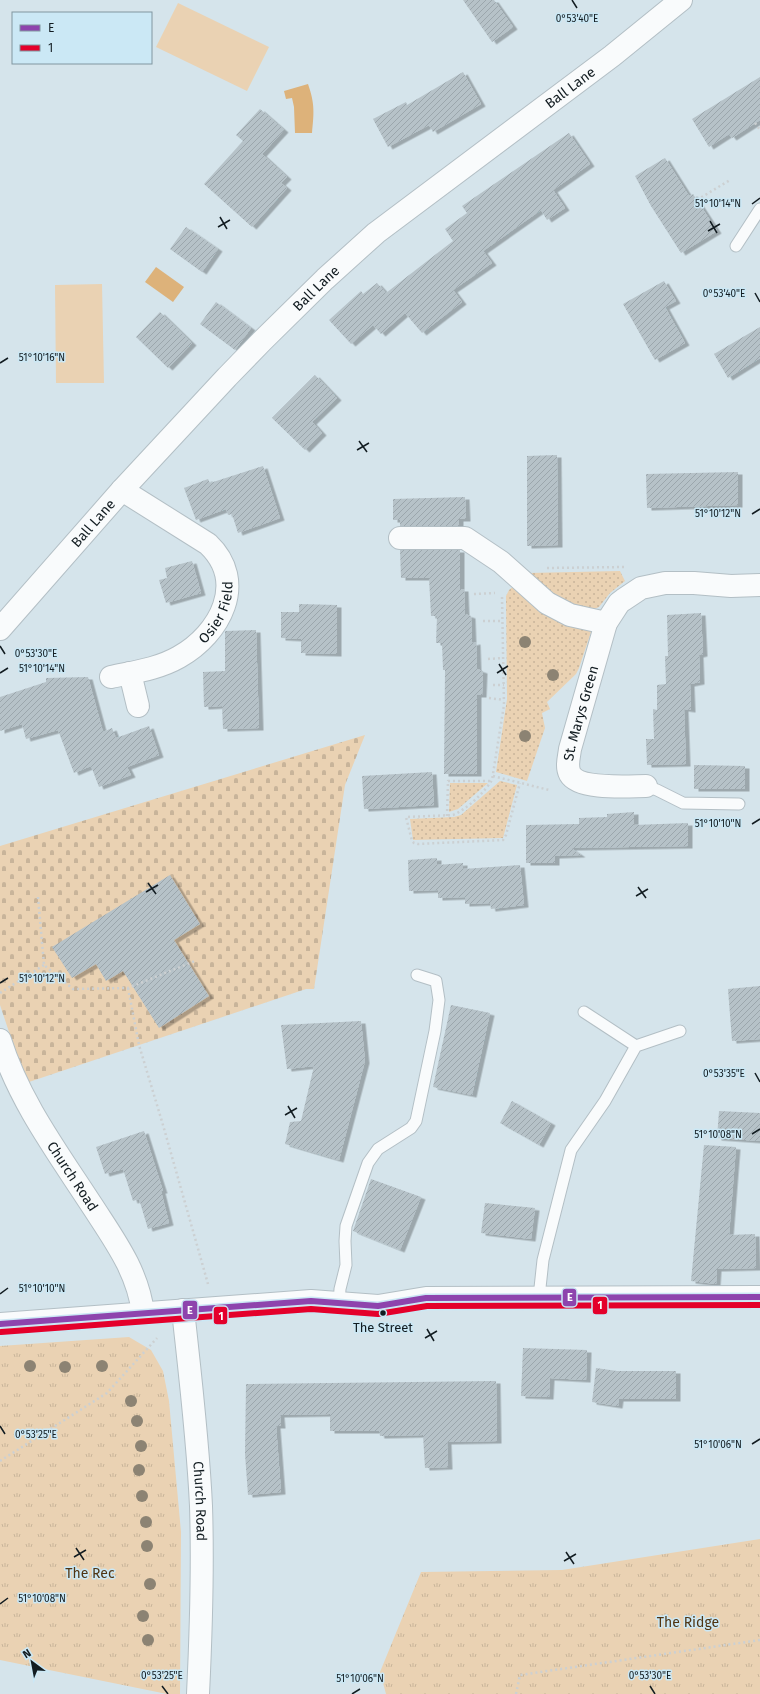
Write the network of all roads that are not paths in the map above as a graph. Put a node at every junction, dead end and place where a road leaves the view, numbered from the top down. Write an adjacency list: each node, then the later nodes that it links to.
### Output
1 (681, 0): 4 (street, Ball Lane)
2 (760, 208): 3 (lane)
3 (736, 246)
4 (122, 490): 8 (street, Ball Lane); 9 (street, Osier Field)
5 (400, 538): 7 (street)
6 (760, 585): 7 (street, St. Marys Green)
7 (606, 623): 10 (street, St. Marys Green)
8 (0, 629)
9 (138, 706)
10 (646, 786): 11 (lane)
11 (739, 804)
12 (417, 975): 19 (lane)
13 (584, 1012): 16 (lane)
14 (680, 1030): 16 (lane)
15 (0, 1040): 21 (street, Church Road)
16 (636, 1046): 17 (lane)
17 (539, 1297): 18 (street); 19 (street)
18 (760, 1297)
19 (338, 1304): 20 (street)
20 (183, 1310): 21 (street); 23 (street, Church Road)
21 (143, 1313): 22 (street)
22 (0, 1324)
23 (198, 1694)

